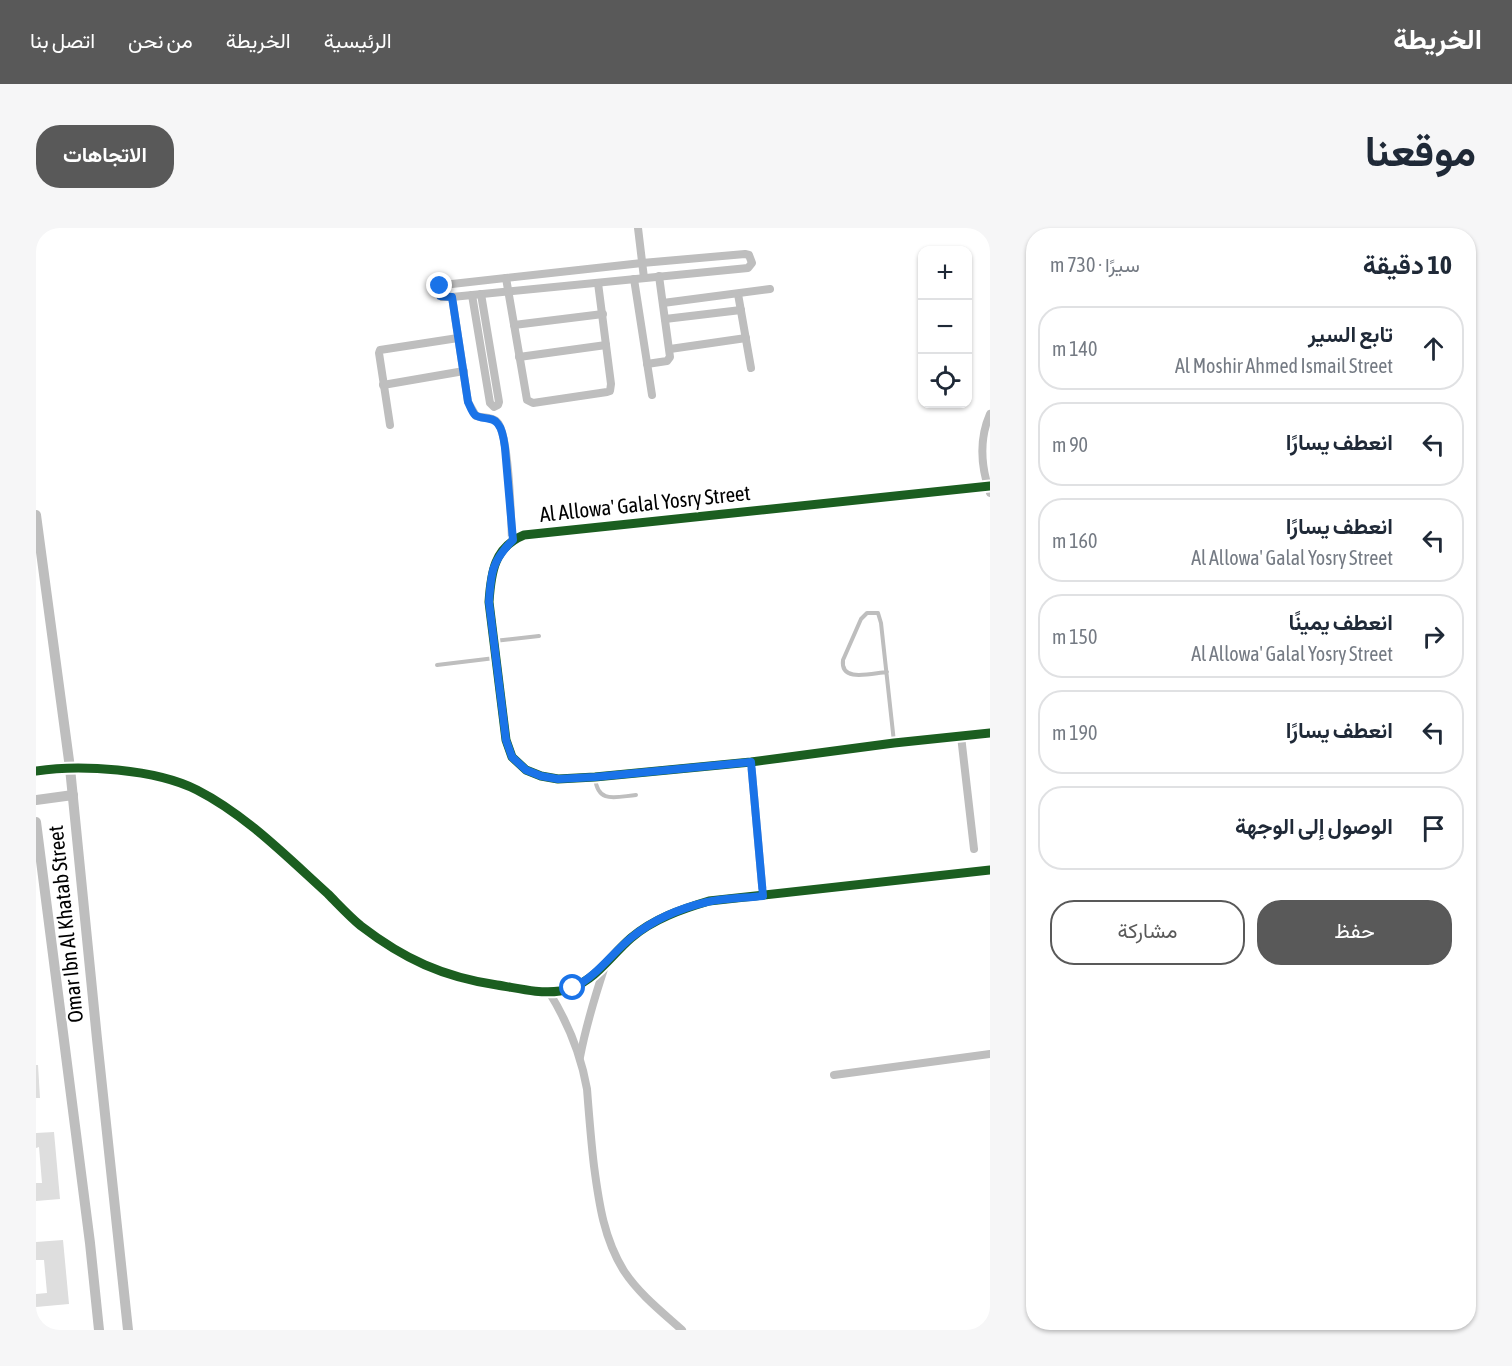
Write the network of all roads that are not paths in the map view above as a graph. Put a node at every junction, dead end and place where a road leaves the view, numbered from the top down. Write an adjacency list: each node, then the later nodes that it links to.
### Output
1 (638, 228): 2 (street)
2 (642, 263): 3 (street); 4 (street); 5 (street)
3 (659, 276): 5 (street); 13 (street)
4 (506, 278): 9 (street); 12 (street)
5 (644, 278): 6 (street)
6 (634, 279): 7 (street); 23 (street)
7 (598, 283): 9 (street); 15 (street)
8 (770, 289): 11 (street)
9 (508, 291): 10 (street); 17 (street)
10 (476, 294): 10 (street); 12 (street)
11 (738, 294): 13 (street); 14 (street)
12 (452, 297): 18 (street)
13 (663, 303): 16 (street)
14 (741, 310): 16 (street); 19 (street)
15 (603, 314): 17 (street); 20 (street)
16 (665, 319): 21 (street)
17 (514, 326): 22 (street)
18 (458, 338): 25 (street); 26 (street)
19 (746, 338): 21 (street); 24 (street)
20 (606, 345): 22 (street); 22 (street)
21 (670, 349): 23 (street)
22 (519, 357)
23 (647, 364): 27 (street)
24 (751, 368)
25 (464, 371): 26 (street); 32 (street)
26 (383, 385): 29 (street)
27 (652, 395)
28 (990, 414): 30 (street)
29 (390, 425)
30 (989, 488): 32 (street, Al Allowa' Galal Yosry Street)
31 (36, 515): 42 (street, Omar Ibn Al Khatab Street)
32 (513, 540): 34 (street, Al Allowa' Galal Yosry Street)
33 (539, 636): 34 (lane)
34 (494, 641): 35 (street, Al Allowa' Galal Yosry Street)
35 (496, 658): 36 (lane); 44 (street, Al Allowa' Galal Yosry Street)
36 (437, 665)
37 (886, 672): 37 (lane); 40 (lane)
38 (990, 733): 39 (street, Al Allowa' Galal Yosry Street)
39 (961, 736): 40 (street, Al Allowa' Galal Yosry Street); 49 (street)
40 (894, 742): 41 (street, Al Allowa' Galal Yosry Street)
41 (751, 762): 44 (street, Al Allowa' Galal Yosry Street); 51 (street)
42 (70, 768): 43 (street); 45 (street, Omar Ibn Al Khatab Street); 53 (street)
43 (36, 771)
44 (595, 777): 46 (lane)
45 (73, 795): 47 (street); 58 (street, Omar Ibn Al Khatab Street)
46 (636, 795)
47 (36, 800)
48 (36, 822): 57 (street, Omar Ibn Al Khatab Street)
49 (974, 849)
50 (990, 870): 51 (street)
51 (763, 896): 52 (street)
52 (606, 963): 53 (street); 55 (street)
53 (549, 992): 55 (street)
54 (990, 1054): 56 (street)
55 (580, 1061): 59 (street)
56 (834, 1075)
57 (99, 1330)
58 (128, 1330)
59 (682, 1330)

